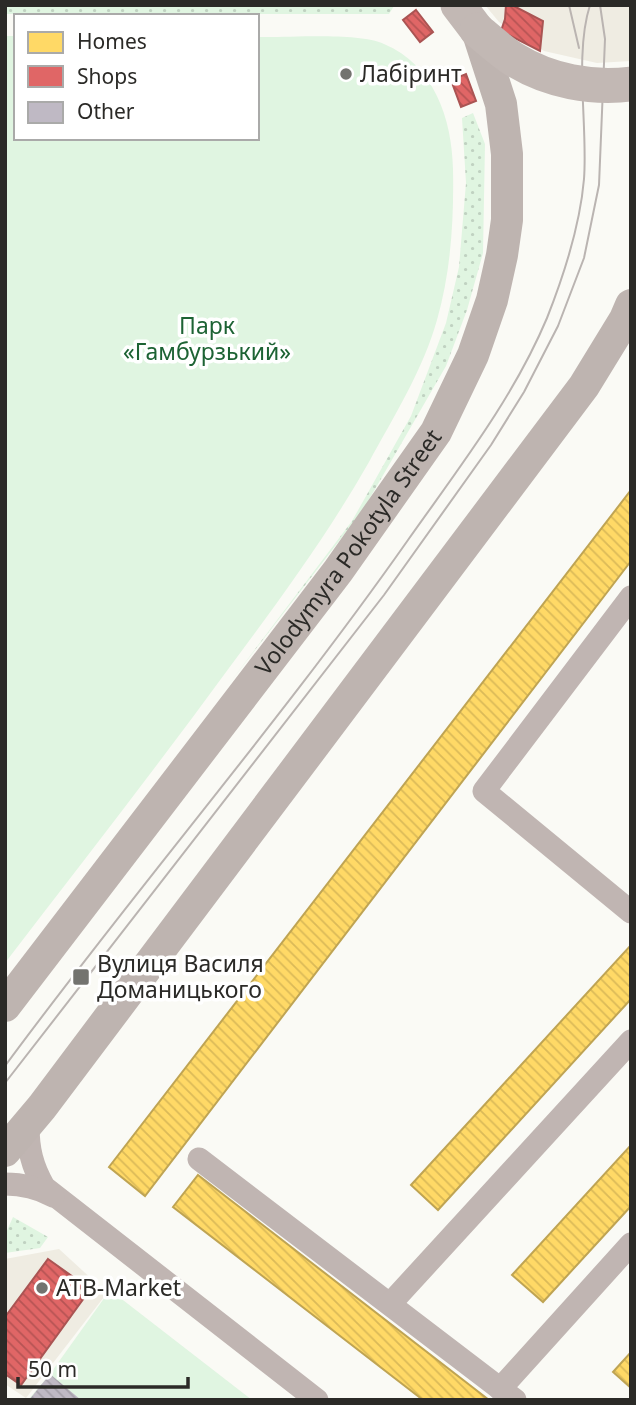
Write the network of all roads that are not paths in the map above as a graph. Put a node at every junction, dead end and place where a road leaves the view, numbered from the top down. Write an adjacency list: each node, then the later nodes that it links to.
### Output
1 (462, 14): 2 (main road, bridge); 6 (street, Volodymyra Pokotyla Street)
2 (631, 84)
3 (631, 305): 8 (street)
4 (631, 597): 5 (street)
5 (631, 912)
6 (5, 1006)
7 (631, 1041): 14 (street)
8 (28, 1125): 9 (street); 12 (street)
9 (5, 1151)
10 (199, 1159): 14 (street)
11 (5, 1184): 12 (street)
12 (56, 1198): 16 (street)
13 (631, 1244): 15 (street)
14 (390, 1304): 15 (street)
15 (507, 1394)
16 (317, 1400)

